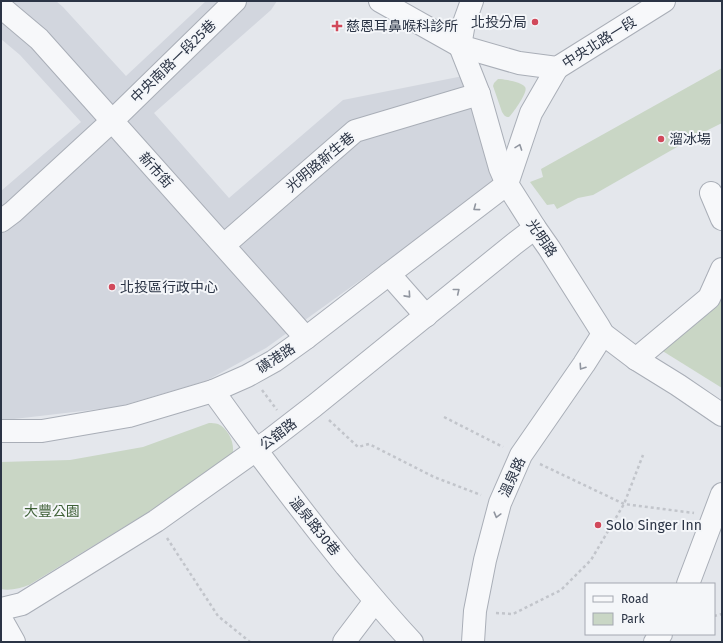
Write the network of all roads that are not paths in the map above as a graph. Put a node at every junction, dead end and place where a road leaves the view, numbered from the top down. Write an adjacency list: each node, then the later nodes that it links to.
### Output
1 (235, 1): 9 (street, 中央南路一段25巷)
2 (380, 1): 6 (street, 中央北路一段)
3 (472, 1): 6 (street)
4 (664, 1): 7 (street, 中央北路一段)
5 (1, 7): 9 (street, 新市街)
6 (460, 46): 7 (street, 中央北路一段); 8 (street, 光明路)
7 (557, 68): 10 (street, one-way to 7)
8 (479, 94): 10 (street, 光明路); 15 (street, 光明路新生巷)
9 (112, 121): 13 (street, 中央南路一段25巷); 15 (street, 新市街)
10 (507, 184): 14 (street, 光明路); 17 (street, 磺港路, one-way to 17)
11 (711, 193): 12 (street)
12 (722, 219)
13 (1, 221)
14 (535, 228): 18 (street, 公舘路, one-way to 14); 19 (street, 光明路)
15 (224, 245): 20 (street, 新市街)
16 (722, 269): 21 (street)
17 (389, 274): 18 (street, one-way to 18); 20 (street, 磺港路)
18 (426, 316): 25 (street, 公舘路)
19 (603, 334): 21 (street, 光明路); 34 (street, 溫泉路, one-way to 34)
20 (306, 338): 22 (street, 磺港路)
21 (636, 359): 23 (street, 光明路)
22 (213, 391): 24 (street, 磺港路); 25 (street, 溫泉路30巷)
23 (722, 415)
24 (1, 431)
25 (256, 451): 28 (street, 溫泉路30巷); 29 (street, 公舘路)
26 (722, 494): 27 (street)
27 (688, 583)
28 (376, 601): 32 (street); 33 (street, 溫泉路30巷)
29 (1, 609)
30 (1, 619): 31 (street)
31 (14, 642)
32 (344, 642)
33 (412, 642)
34 (473, 642)

